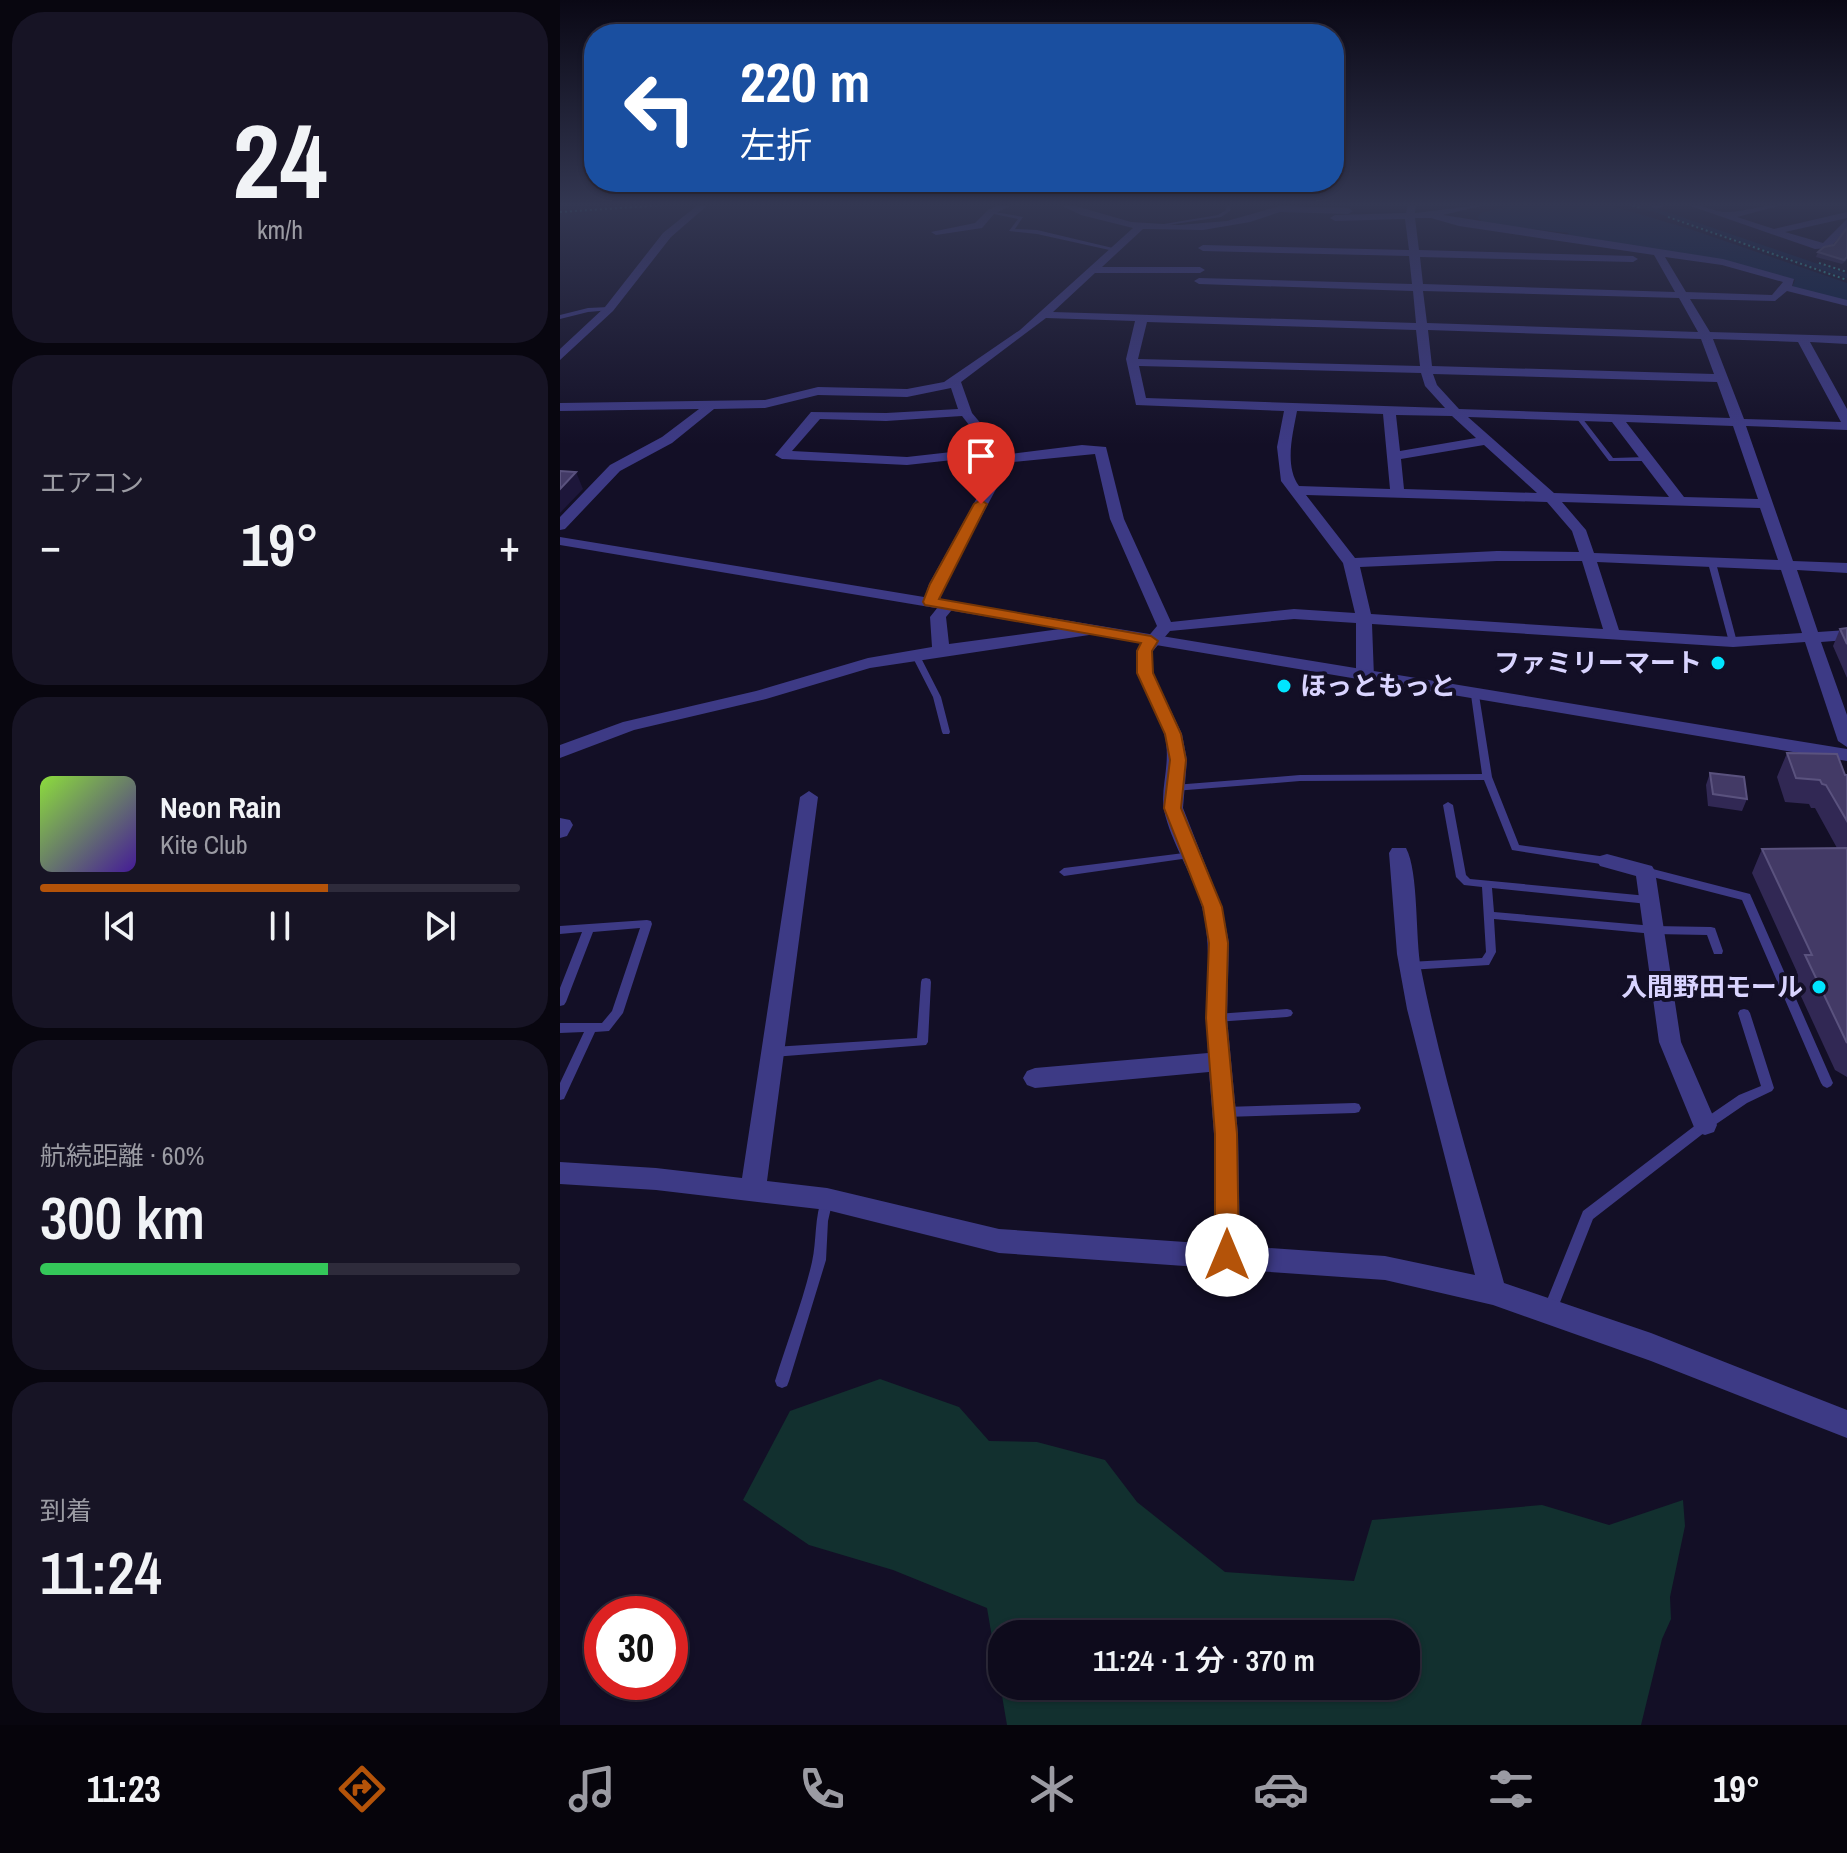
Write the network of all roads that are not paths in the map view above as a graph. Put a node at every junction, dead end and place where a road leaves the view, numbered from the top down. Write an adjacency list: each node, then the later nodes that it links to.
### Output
1 (628, 284): 12 (street)
2 (1076, 284): 13 (street)
3 (1199, 284): 9 (street)
4 (1368, 284): 7 (street)
5 (1676, 284): 10 (street)
6 (1786, 284): 8 (street)
7 (1417, 287): 10 (street); 16 (street)
8 (1784, 287): 10 (street); 11 (street)
9 (1198, 294)
10 (1682, 295): 17 (street)
11 (1847, 303)
12 (609, 309): 14 (lane); 20 (street)
13 (1043, 315): 15 (street); 24 (street)
14 (560, 317)
15 (1142, 318): 16 (street); 21 (street)
16 (1422, 327): 17 (street); 22 (street)
17 (1706, 336): 18 (street); 23 (street)
18 (1802, 339): 19 (street); 34 (street)
19 (1847, 340)
20 (560, 356)
21 (1133, 362): 22 (street); 27 (street)
22 (1426, 371): 23 (street); 29 (street)
23 (1722, 378): 33 (street)
24 (955, 382): 26 (street); 30 (street)
25 (560, 407): 26 (street)
26 (709, 407): 44 (street)
27 (1291, 407): 28 (street); 39 (street)
28 (1389, 410): 29 (street); 37 (street)
29 (1454, 411): 31 (street); 35 (street)
30 (966, 412): 36 (street); 36 (street)
31 (1577, 415): 32 (street); 38 (lane)
32 (1615, 417): 33 (street); 38 (street)
33 (1738, 421): 34 (street); 43 (street)
34 (1847, 424)
35 (1487, 440): 37 (street); 41 (street)
36 (998, 455): 51 (street); 54 (street)
37 (1394, 456): 40 (street)
38 (1646, 459): 42 (street)
39 (1293, 490): 40 (street); 47 (street)
40 (1397, 493): 41 (street)
41 (1550, 497): 42 (street); 46 (street)
42 (1679, 501): 43 (street)
43 (1766, 504): 49 (street)
44 (560, 526)
45 (560, 541): 51 (street)
46 (1588, 557): 47 (street); 48 (street); 55 (street)
47 (1351, 563): 52 (street)
48 (1712, 563): 49 (street); 58 (lane)
49 (1786, 566): 50 (street); 57 (street)
50 (1847, 568)
51 (939, 604): 53 (street); 59 (street)
52 (1364, 619): 54 (street); 55 (street); 61 (street)
53 (1089, 630): 54 (street); 59 (street)
54 (1158, 634): 61 (street); 68 (street)
55 (1613, 635): 58 (street)
56 (1847, 635): 57 (street)
57 (1810, 636): 58 (street); 64 (street)
58 (1733, 642)
59 (941, 650): 60 (street)
60 (915, 654): 63 (lane); 65 (street)
61 (1365, 677): 62 (street)
62 (1475, 695): 66 (street); 67 (lane)
63 (946, 732)
64 (1847, 741)
65 (560, 752)
66 (1847, 755)
67 (1487, 777): 68 (lane); 73 (lane)
68 (1174, 788): 72 (street)
69 (809, 797): 91 (street)
70 (1448, 805): 76 (lane)
71 (1399, 853): 83 (street)
72 (1192, 855): 75 (lane); 88 (street)
73 (1607, 861): 74 (street)
74 (1645, 871): 77 (street); 94 (lane)
75 (1064, 872)
76 (1487, 883): 77 (lane); 78 (lane)
77 (1648, 900): 81 (street)
78 (1489, 915): 81 (lane); 83 (lane)
79 (589, 928): 80 (lane); 85 (lane); 89 (lane)
80 (560, 930)
81 (1654, 930): 82 (lane); 98 (street)
82 (1718, 951)
83 (1409, 966): 103 (street)
84 (926, 982): 91 (lane)
85 (560, 1002)
86 (1287, 1013): 88 (lane)
87 (1744, 1013): 98 (lane)
88 (1216, 1018): 92 (street)
89 (592, 1027): 90 (lane); 95 (lane)
90 (560, 1028)
91 (773, 1052): 100 (street)
92 (1218, 1062): 93 (street); 97 (street)
93 (1035, 1078)
94 (1827, 1083)
95 (560, 1095)
96 (1355, 1108): 97 (lane)
97 (1223, 1112): 102 (street)
98 (1705, 1125): 104 (lane)
99 (560, 1173): 100 (street)
100 (753, 1189): 101 (street)
101 (827, 1199): 102 (street); 105 (lane)
102 (1227, 1255): 103 (street)
103 (1493, 1292): 104 (street)
104 (1550, 1312): 106 (street)
105 (782, 1381)
106 (1847, 1424)

